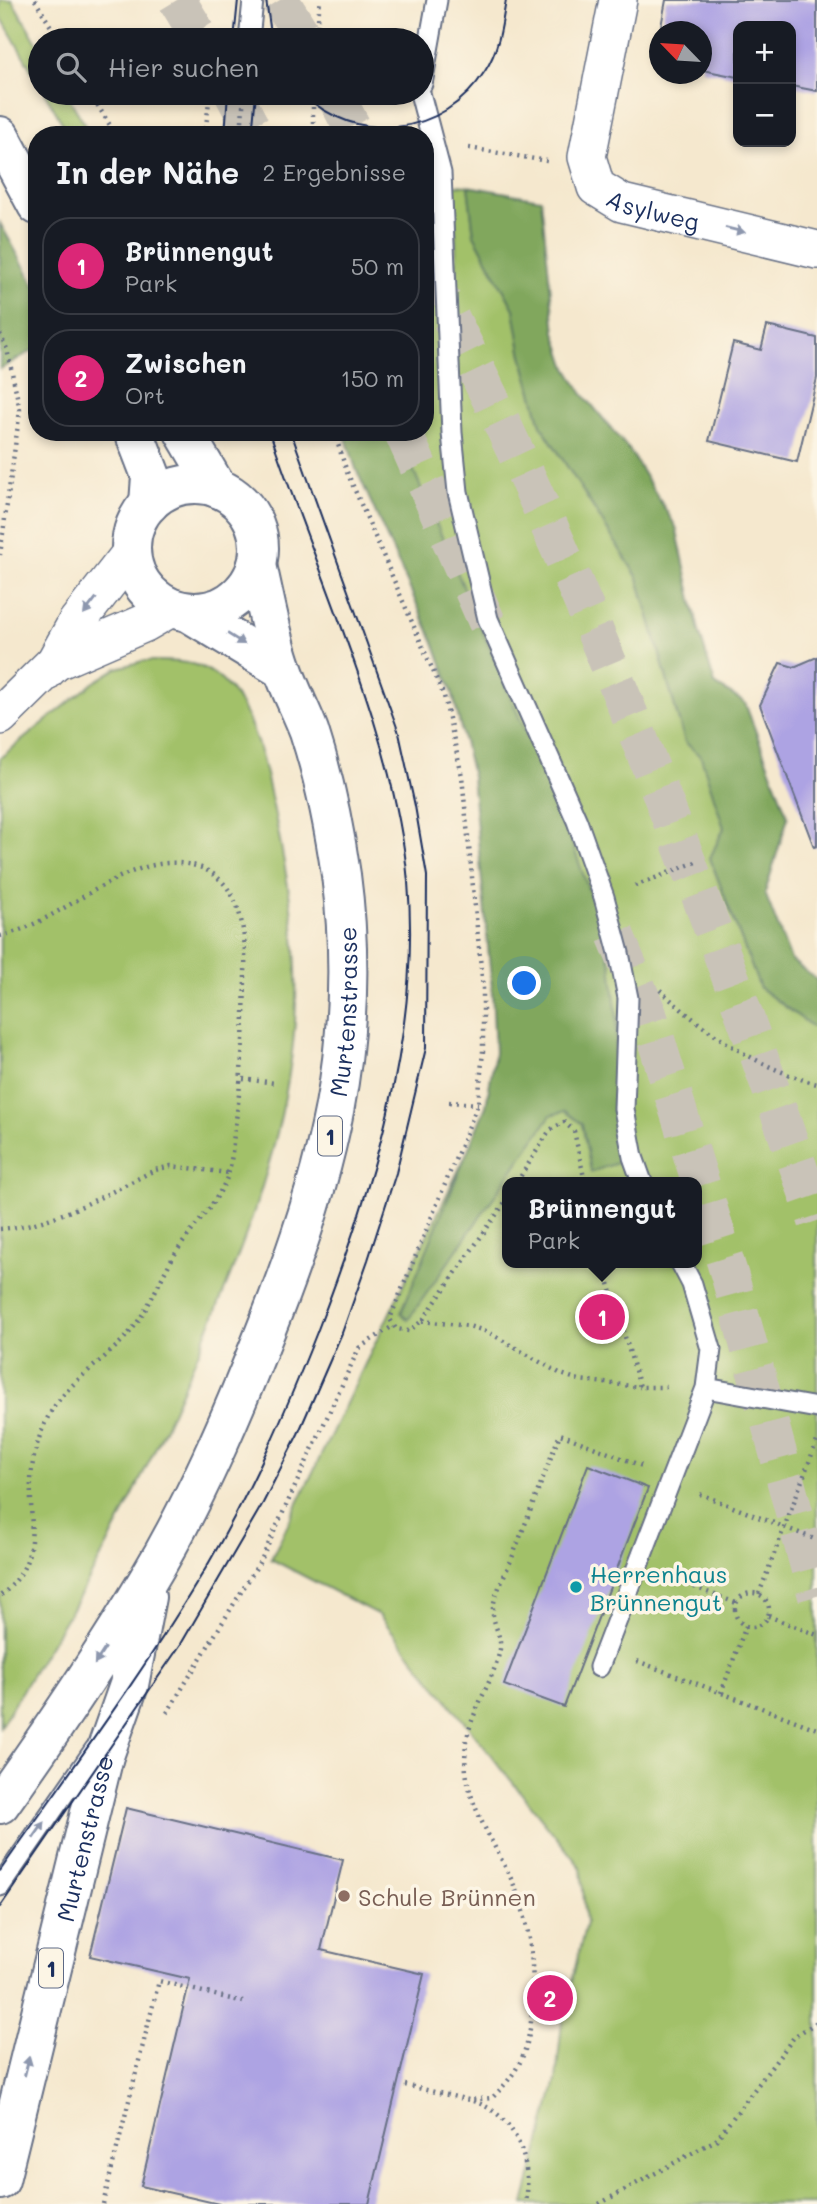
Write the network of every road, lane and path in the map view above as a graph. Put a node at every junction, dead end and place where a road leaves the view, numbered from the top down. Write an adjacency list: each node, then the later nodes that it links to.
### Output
1 (35, 0): 6 (path)
2 (253, 0): 7 (lane)
3 (320, 0): 8 (path)
4 (438, 0): 9 (lane)
5 (618, 0): 23 (street, Asylweg, one-way to 23)
6 (52, 28)
7 (250, 28)
8 (317, 28)
9 (431, 28)
10 (97, 105): 15 (path)
11 (209, 105): 16 (path)
12 (243, 105): 17 (path)
13 (313, 105): 18 (path)
14 (420, 105): 19 (lane)
15 (110, 126)
16 (206, 126)
17 (242, 126)
18 (313, 126)
19 (427, 126)
20 (0, 136): 22 (main road)
21 (434, 150): 38 (lane)
22 (28, 188)
23 (817, 250)
24 (0, 334): 31 (path)
25 (137, 441): 29 (main road)
26 (189, 441): 28 (main road)
27 (337, 441): 45 (path)
28 (217, 488): 29 (main road); 32 (main road)
29 (149, 504): 30 (main road)
30 (131, 553): 33 (main road); 34 (street, one-way to 34)
31 (0, 555)
32 (257, 565): 33 (main road); 35 (main road, Murtenstrasse / 1)
33 (179, 610): 34 (street); 35 (main road, one-way to 35)
34 (54, 662): 36 (street)
35 (282, 668): 64 (main road, Murtenstrasse / 1)
36 (1, 713)
37 (696, 862): 38 (path)
38 (604, 897): 40 (lane)
39 (0, 936): 41 (path)
40 (619, 953): 43 (path); 49 (lane)
41 (243, 1079): 42 (path); 46 (path)
42 (275, 1083)
43 (817, 1084)
44 (449, 1101): 45 (path)
45 (478, 1104): 55 (path)
46 (229, 1173): 51 (path); 66 (path)
47 (520, 1177): 48 (path)
48 (584, 1177)
49 (640, 1177)
50 (502, 1207): 54 (path)
51 (0, 1229)
52 (604, 1268): 56 (path)
53 (684, 1268): 57 (lane)
54 (422, 1321): 55 (path); 56 (path)
55 (393, 1326): 73 (path)
56 (640, 1387): 57 (path)
57 (706, 1388): 58 (lane); 60 (lane)
58 (817, 1408)
59 (817, 1441): 61 (path)
60 (671, 1480): 61 (path); 63 (lane); 81 (path)
61 (784, 1527): 62 (path); 65 (path)
62 (817, 1540)
63 (638, 1566): 67 (path); 71 (lane)
64 (150, 1578): 74 (main road, Murtenstrasse / 1); 76 (main road, Murtenstrasse / 1, one-way to 76)
65 (759, 1594): 67 (path); 68 (path)
66 (0, 1596)
67 (736, 1603): 69 (path)
68 (768, 1616): 69 (path); 70 (path)
69 (746, 1626): 72 (path)
70 (817, 1634)
71 (603, 1658): 72 (path)
72 (721, 1693): 75 (path)
73 (165, 1718)
74 (116, 1720): 77 (lane, one-way to 74); 82 (main road, Murtenstrasse / 1, one-way to 74)
75 (817, 1729)
76 (0, 1804)
77 (0, 1886)
78 (243, 2002): 83 (path)
79 (817, 2022): 85 (path)
80 (405, 2085): 81 (path)
81 (469, 2100): 84 (path)
82 (0, 2180)
83 (103, 2204)
84 (526, 2204)
85 (599, 2204)

